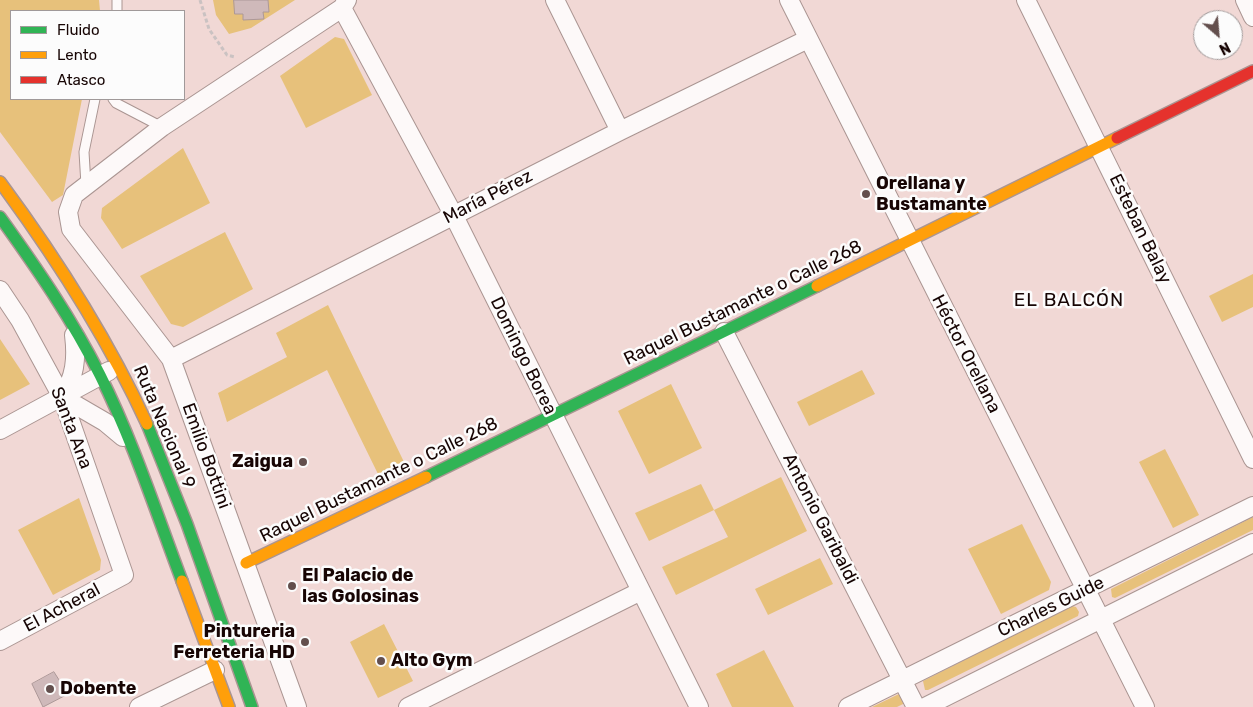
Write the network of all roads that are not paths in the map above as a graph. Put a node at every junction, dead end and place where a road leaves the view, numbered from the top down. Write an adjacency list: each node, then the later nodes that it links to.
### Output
1 (555, 0): 12 (street)
2 (789, 0): 7 (street, Héctor Orellana)
3 (1026, 0): 13 (street, Esteban Balay)
4 (1245, 0): 6 (street)
5 (345, 4): 11 (street); 16 (street, Domingo Borea)
6 (1253, 17)
7 (808, 39): 12 (street, María Pérez); 18 (street, Héctor Orellana)
8 (1253, 70): 13 (main road, Raquel Bustamante o Calle 268)
9 (94, 100): 15 (lane)
10 (114, 100): 11 (lane)
11 (162, 127): 15 (street)
12 (620, 131): 16 (street, María Pérez)
13 (1099, 148): 18 (main road, Raquel Bustamante o Calle 268); 29 (street, Esteban Balay)
14 (0, 182): 23 (main road, Ruta Nacional 9)
15 (86, 185): 22 (street, Emilio Bottini)
16 (453, 214): 22 (street, María Pérez); 26 (street, Domingo Borea)
17 (0, 217): 20 (main road)
18 (908, 241): 21 (main road, Raquel Bustamante o Calle 268); 34 (street, Héctor Orellana)
19 (0, 290): 25 (street, Santa Ana)
20 (72, 325): 24 (main road); 25 (street)
21 (724, 332): 26 (main road, Raquel Bustamante o Calle 268); 39 (street, Antonio Garibaldi)
22 (171, 359): 32 (street, Emilio Bottini)
23 (119, 366): 24 (street); 42 (main road, Ruta Nacional 9)
24 (100, 375): 25 (street); 28 (main road)
25 (62, 397): 27 (street); 28 (street); 33 (street, Santa Ana)
26 (553, 416): 32 (main road, Raquel Bustamante o Calle 268); 35 (street, Domingo Borea)
27 (0, 430)
28 (130, 443): 38 (main road)
29 (1253, 459)
30 (1253, 506): 34 (street, Charles Guide)
31 (1253, 543): 36 (street, Charles Guide)
32 (246, 563): 43 (street, Emilio Bottini)
33 (124, 574): 37 (street, El Acheral)
34 (1086, 590): 36 (street, Héctor Orellana); 39 (street, Charles Guide)
35 (640, 592): 44 (street); 45 (street, Domingo Borea)
36 (1100, 620): 48 (street, Charles Guide); 49 (street, Héctor Orellana)
37 (0, 641)
38 (215, 670): 40 (street); 41 (main road)
39 (901, 680): 46 (street, Charles Guide); 47 (street, Antonio Garibaldi)
40 (139, 707)
41 (229, 707)
42 (252, 707)
43 (296, 707)
44 (408, 707)
45 (699, 707)
46 (848, 707)
47 (916, 707)
48 (925, 707)
49 (1145, 707)

